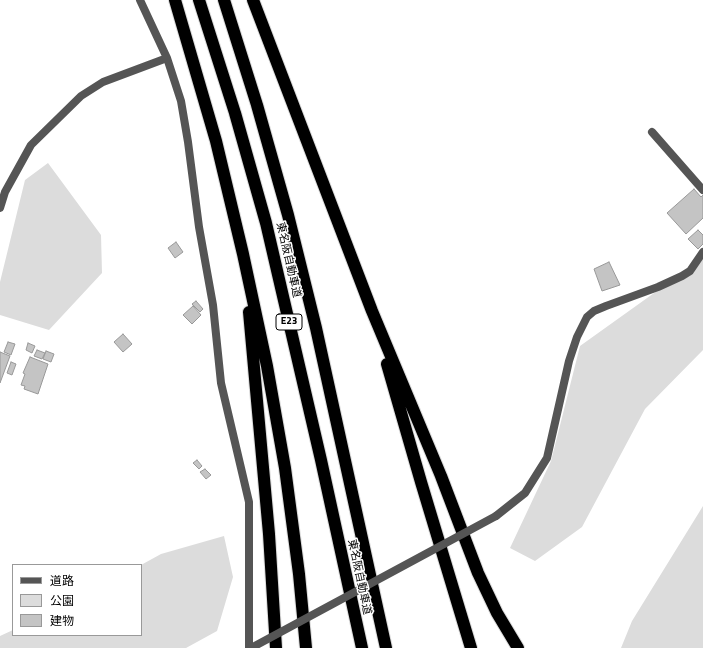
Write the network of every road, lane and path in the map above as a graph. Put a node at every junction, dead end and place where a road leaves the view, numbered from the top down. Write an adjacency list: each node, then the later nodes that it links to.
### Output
1 (140, 0): 6 (street)
2 (175, 0): 11 (highway)
3 (199, 0): 16 (highway, 東名阪自動車道 / E23)
4 (224, 0): 17 (highway, 東名阪自動車道 / E23)
5 (253, 0): 12 (highway)
6 (167, 58): 9 (street); 13 (street)
7 (652, 132): 8 (street)
8 (703, 190)
9 (0, 208)
10 (703, 252): 13 (street, bridge)
11 (244, 254): 14 (highway); 15 (highway)
12 (372, 311): 18 (highway); 19 (highway)
13 (250, 648)
14 (276, 648)
15 (306, 648)
16 (362, 648)
17 (386, 648)
18 (471, 648)
19 (518, 648)

